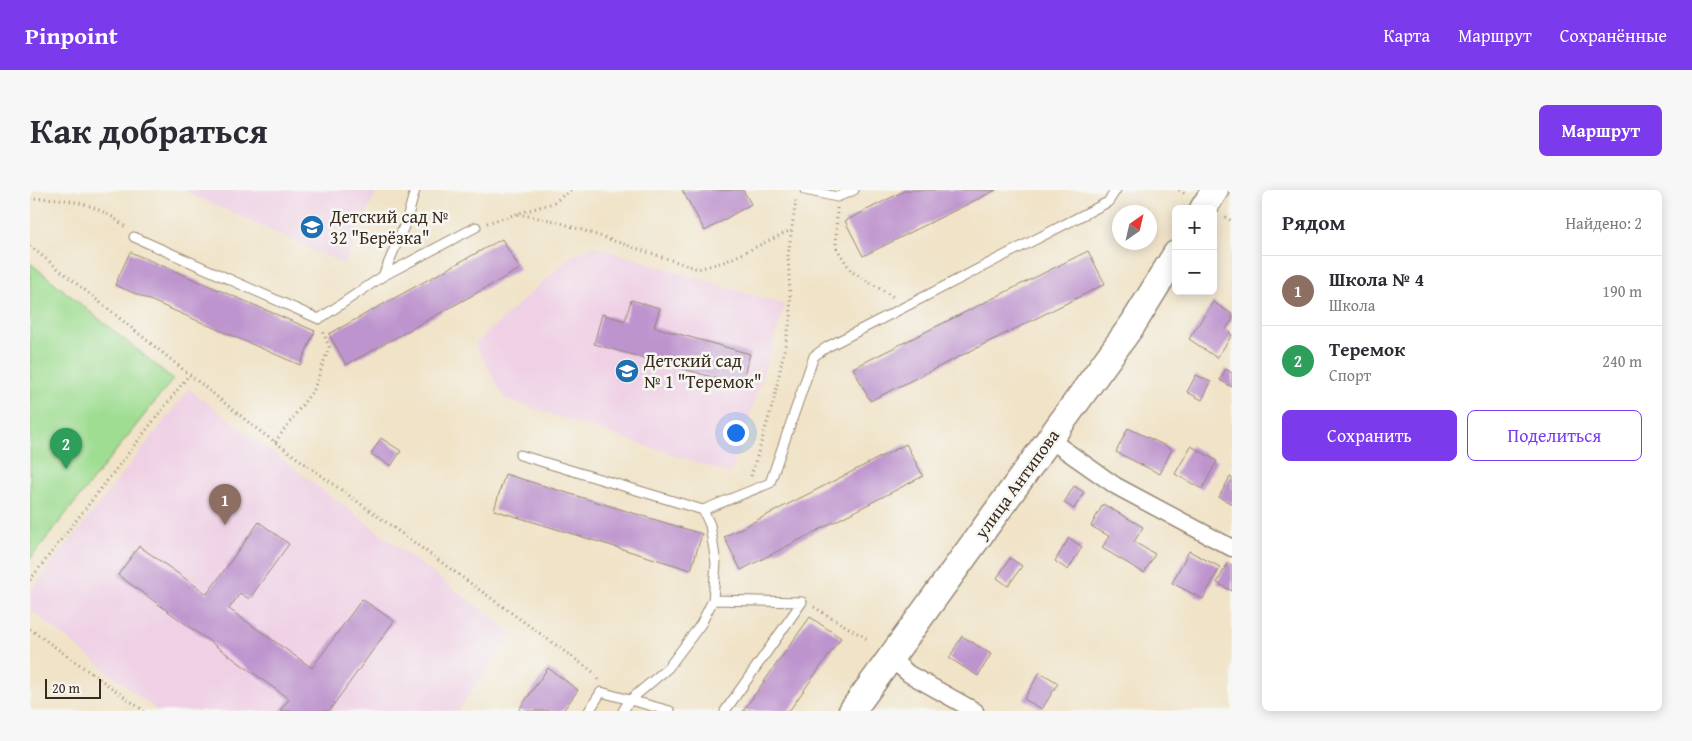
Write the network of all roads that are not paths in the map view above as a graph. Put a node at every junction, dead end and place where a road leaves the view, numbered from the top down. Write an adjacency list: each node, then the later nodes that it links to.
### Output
1 (415, 190): 10 (lane)
2 (805, 190): 3 (lane)
3 (854, 190)
4 (1116, 190): 13 (lane)
5 (1215, 190): 6 (main road)
6 (1206, 205)
7 (476, 227): 10 (lane)
8 (134, 237): 10 (lane)
9 (1172, 261): 11 (main road, улица Антипова)
10 (384, 276)
11 (1049, 439): 14 (street); 16 (main road, улица Антипова)
12 (520, 455): 13 (lane)
13 (703, 510): 15 (lane)
14 (1232, 548)
15 (712, 600): 17 (lane); 21 (lane)
16 (890, 658): 22 (main road, улица Антипова); 23 (street)
17 (630, 700): 18 (lane); 19 (lane); 20 (lane)
18 (589, 711)
19 (623, 711)
20 (670, 711)
21 (725, 711)
22 (852, 711)
23 (975, 711)

